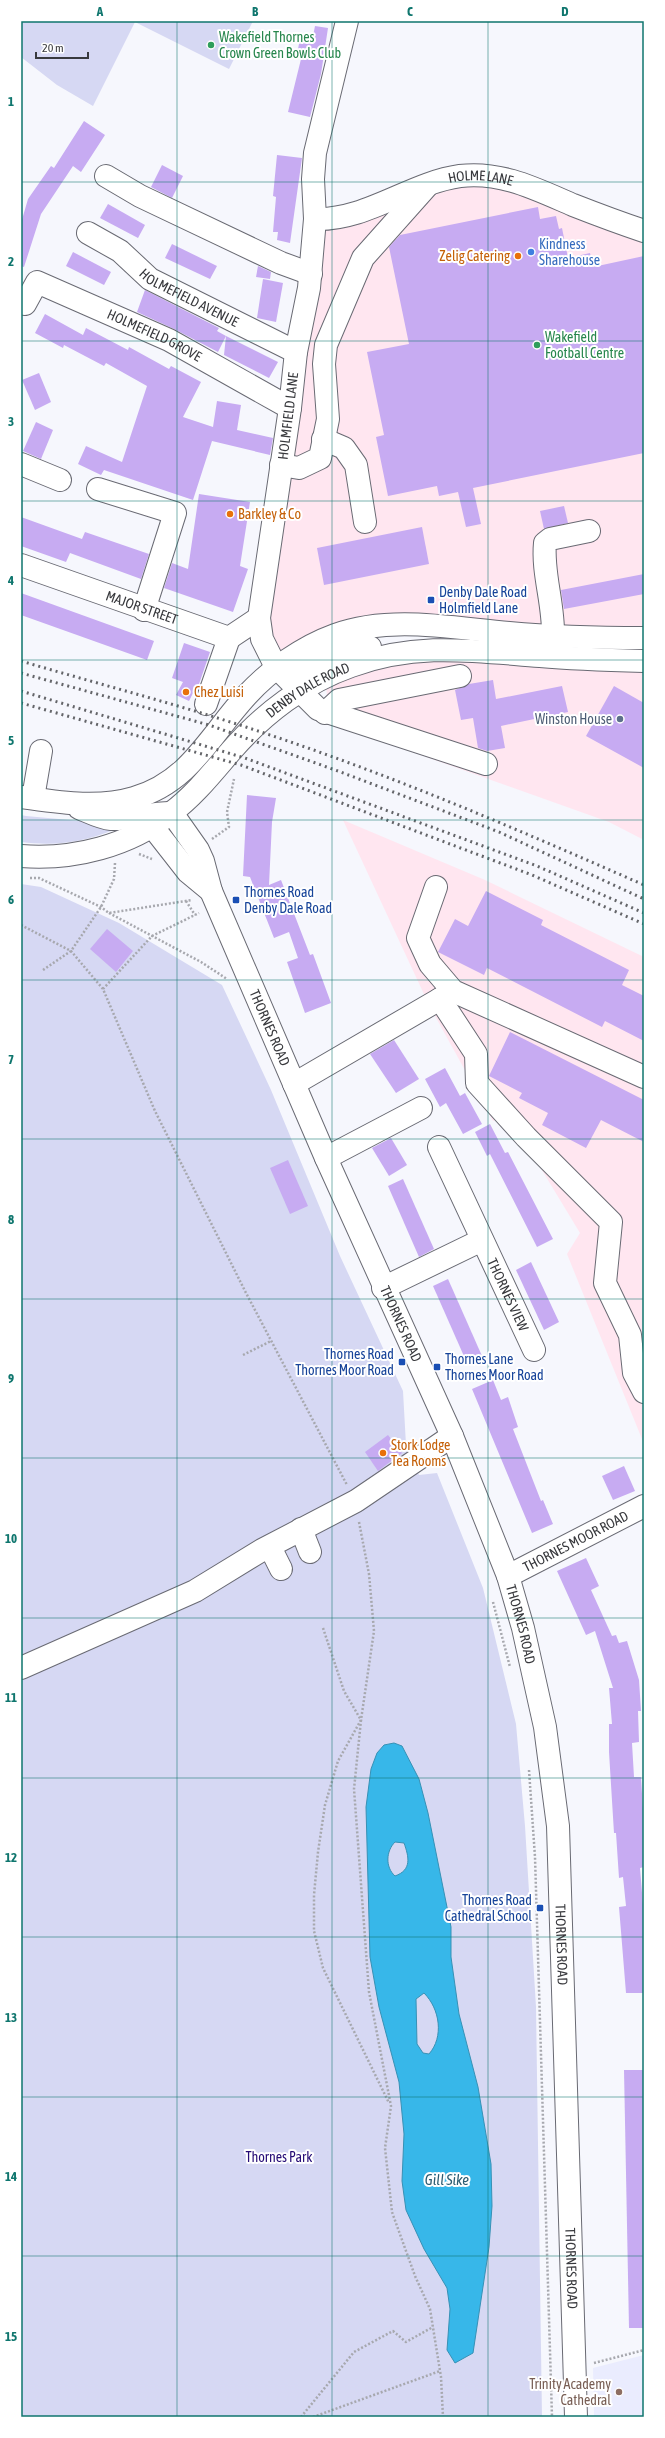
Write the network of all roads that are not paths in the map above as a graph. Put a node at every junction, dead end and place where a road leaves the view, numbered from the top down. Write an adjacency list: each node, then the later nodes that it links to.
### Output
1 (347, 21): 4 (main road, HOLMFIELD LANE)
2 (106, 176): 7 (main road)
3 (428, 185): 4 (main road, HOLME LANE); 5 (main road, HOLME LANE); 11 (main road)
4 (315, 218): 7 (main road, HOLMFIELD LANE)
5 (644, 231)
6 (88, 233): 9 (main road, HOLMEFIELD AVENUE)
7 (311, 274): 9 (main road, HOLMFIELD LANE)
8 (25, 304): 10 (main road, HOLMEFIELD GROVE)
9 (296, 352): 10 (main road, HOLMFIELD LANE)
10 (290, 408): 13 (main road, HOLMFIELD LANE)
11 (324, 439): 13 (main road); 16 (main road)
12 (21, 464): 14 (main road)
13 (281, 465): 20 (main road, HOLMFIELD LANE)
14 (60, 480)
15 (98, 489): 19 (main road)
16 (365, 522)
17 (589, 531): 21 (main road)
18 (21, 566): 19 (main road, MAJOR STREET)
19 (144, 610): 22 (main road, MAJOR STREET)
20 (259, 618): 22 (main road); 26 (main road, HOLMFIELD LANE)
21 (553, 636): 23 (main road); 26 (main road)
22 (229, 638): 29 (main road)
23 (644, 638)
24 (421, 650): 25 (main road, DENBY DALE ROAD); 26 (main road); 28 (main road, DENBY DALE ROAD)
25 (644, 661)
26 (276, 667): 28 (main road, HOLMFIELD LANE); 33 (main road)
27 (460, 676): 30 (main road, DENBY DALE ROAD)
28 (299, 692): 30 (main road, HOLMFIELD LANE); 36 (main road, DENBY DALE ROAD)
29 (206, 704)
30 (326, 713): 32 (main road, HOLMFIELD LANE)
31 (41, 751): 34 (main road)
32 (486, 764)
33 (155, 790): 35 (main road); 36 (main road)
34 (27, 798): 35 (main road)
35 (71, 804): 36 (main road)
36 (158, 817): 37 (main road, DENBY DALE ROAD); 39 (main road, THORNES ROAD); 39 (main road, THORNES ROAD)
37 (21, 856)
38 (436, 887): 40 (main road)
39 (211, 891): 42 (main road, THORNES ROAD)
40 (446, 995): 41 (main road); 42 (main road); 49 (main road)
41 (644, 1077)
42 (294, 1084): 45 (main road, THORNES ROAD)
43 (421, 1108): 45 (main road)
44 (439, 1147): 46 (main road, THORNES VIEW)
45 (326, 1158): 47 (main road, THORNES ROAD)
46 (482, 1240): 47 (main road); 48 (main road, THORNES VIEW)
47 (384, 1288): 50 (main road, THORNES ROAD)
48 (534, 1350)
49 (644, 1392)
50 (452, 1436): 52 (main road); 56 (main road, THORNES ROAD)
51 (644, 1506): 56 (main road, THORNES MOOR ROAD)
52 (301, 1529): 53 (main road); 54 (main road)
53 (270, 1547): 55 (main road); 57 (main road)
54 (310, 1552)
55 (281, 1568)
56 (508, 1576): 58 (main road, THORNES ROAD)
57 (21, 1668)
58 (576, 2417)

